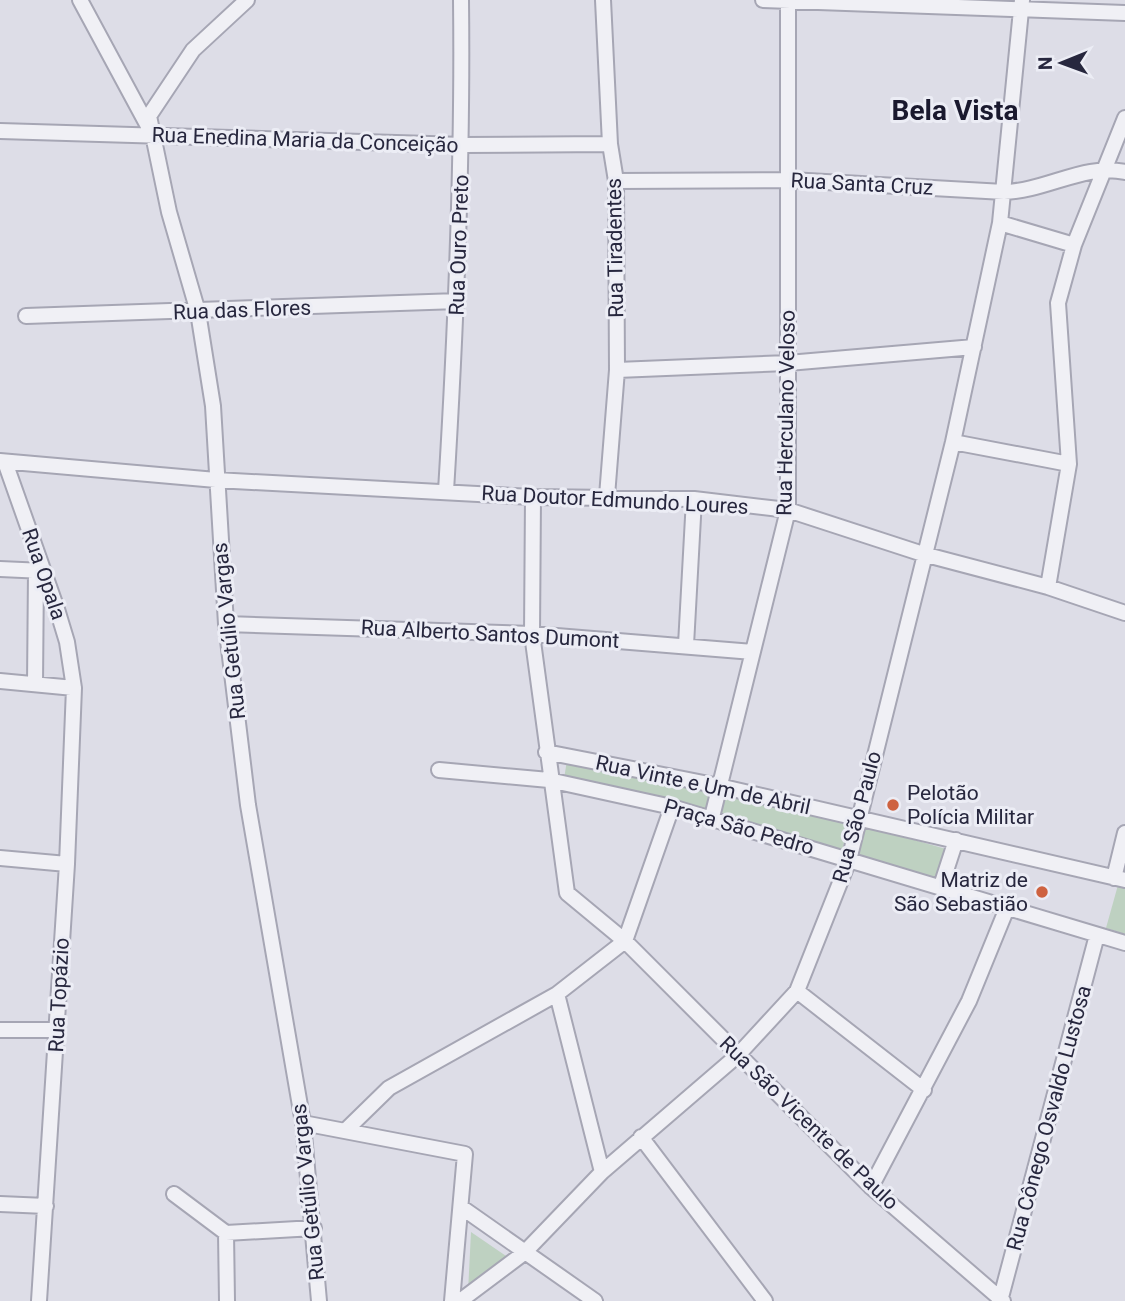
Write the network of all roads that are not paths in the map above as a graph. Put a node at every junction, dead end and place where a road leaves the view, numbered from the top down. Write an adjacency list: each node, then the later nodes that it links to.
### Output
1 (80, 0): 11 (street)
2 (247, 0): 11 (street, Rua Getúlio Vargas)
3 (461, 0): 13 (street, Rua Ouro Preto)
4 (603, 0): 12 (street, Rua Tiradentes)
5 (763, 0): 6 (street)
6 (788, 1): 7 (street); 16 (street, Rua Herculano Veloso)
7 (1022, 5): 8 (street); 18 (street, Rua São Paulo)
8 (1125, 13)
9 (1125, 118): 14 (street)
10 (0, 131): 11 (street, Rua Enedina Maria da Conceição)
11 (153, 135): 13 (street, Rua Enedina Maria da Conceição); 22 (street, Rua Getúlio Vargas)
12 (610, 144): 13 (street, Rua Enedina Maria da Conceição); 17 (street, Rua Tiradentes)
13 (463, 145): 21 (street, Rua Ouro Preto)
14 (1105, 167): 15 (street); 18 (street, Rua Santa Cruz); 20 (street)
15 (1125, 172)
16 (790, 180): 17 (street, Rua Santa Cruz); 18 (street, Rua Santa Cruz); 25 (street, Rua Herculano Veloso)
17 (616, 181): 26 (street, Rua Tiradentes)
18 (1004, 192): 19 (street, Rua São Paulo)
19 (1000, 223): 20 (street); 24 (street, Rua São Paulo)
20 (1074, 245): 29 (street)
21 (458, 301): 22 (street, Rua das Flores); 31 (street, Rua Ouro Preto)
22 (198, 312): 23 (street, Rua das Flores); 30 (street, Rua Getúlio Vargas)
23 (26, 316)
24 (974, 347): 25 (street); 27 (street, Rua São Paulo)
25 (788, 363): 26 (street); 35 (street, Rua Herculano Veloso)
26 (617, 370): 32 (street, Rua Tiradentes)
27 (953, 442): 29 (street); 36 (street, Rua São Paulo)
28 (2, 461): 30 (street, Rua Doutor Edmundo Loures); 38 (street, Rua Opala)
29 (1069, 464): 39 (street)
30 (216, 480): 31 (street, Rua Doutor Edmundo Loures); 41 (street, Rua Getúlio Vargas)
31 (446, 491): 33 (street, Rua Doutor Edmundo Loures)
32 (607, 496): 33 (street, Rua Doutor Edmundo Loures); 34 (street, Rua Doutor Edmundo Loures)
33 (533, 497): 42 (street, Rua São Vicente de Paulo)
34 (694, 499): 35 (street, Rua Doutor Edmundo Loures); 43 (street)
35 (788, 510): 36 (street, Rua Doutor Edmundo Loures); 44 (street, Rua Herculano Veloso)
36 (923, 554): 39 (street, Rua Doutor Edmundo Loures); 54 (street, Rua São Paulo)
37 (0, 569): 38 (street)
38 (40, 571): 46 (street); 47 (street, Rua Opala)
39 (1048, 587): 40 (street, Rua Doutor Edmundo Loures)
40 (1125, 613)
41 (226, 624): 42 (street, Rua Alberto Santos Dumont); 72 (street, Rua Getúlio Vargas)
42 (532, 634): 43 (street, Rua Alberto Santos Dumont); 48 (street, Rua São Vicente de Paulo)
43 (686, 645): 44 (street, Rua Alberto Santos Dumont)
44 (753, 652): 51 (street, Rua Herculano Veloso)
45 (0, 681): 46 (street)
46 (35, 684): 47 (street)
47 (74, 688): 59 (street, Rua Topázio)
48 (546, 752): 50 (street, Rua São Vicente de Paulo); 51 (street, Rua Vinte e Um de Abril)
49 (439, 770): 50 (street, Praça São Pedro)
50 (550, 780): 52 (street, Praça São Pedro); 64 (street, Rua São Vicente de Paulo)
51 (719, 786): 53 (street, Rua Herculano Veloso); 54 (street, Rua Vinte e Um de Abril)
52 (672, 807): 53 (street, Praça São Pedro); 64 (street)
53 (712, 817): 58 (street, Praça São Pedro)
54 (859, 820): 56 (street, Rua Vinte e Um de Abril); 58 (street, Rua São Paulo)
55 (1125, 833): 60 (street)
56 (956, 840): 60 (street, Rua Vinte e Um de Abril); 61 (street)
57 (0, 858): 59 (street)
58 (849, 860): 61 (street, Praça São Pedro); 66 (street, Rua São Paulo)
59 (67, 864): 69 (street, Rua Topázio)
60 (1120, 879)
61 (941, 887): 62 (street, Praça São Pedro)
62 (1007, 908): 63 (street, Praça São Pedro); 71 (street)
63 (1097, 935): 65 (street, Praça São Pedro); 84 (street, Rua Cônego Osvaldo Lustosa)
64 (625, 941): 67 (street); 70 (street, Rua São Vicente de Paulo)
65 (1125, 943)
66 (797, 991): 70 (street, Rua São Paulo); 71 (street)
67 (557, 994): 73 (street); 75 (street)
68 (0, 1030): 69 (street)
69 (57, 1030): 79 (street, Rua Topázio)
70 (738, 1055): 74 (street, Rua São Paulo); 76 (street, Rua São Vicente de Paulo)
71 (924, 1090): 76 (street)
72 (303, 1122): 73 (street); 81 (street, Rua Getúlio Vargas)
73 (346, 1130): 80 (street)
74 (641, 1137): 75 (street, Rua São Paulo); 91 (street)
75 (602, 1172): 83 (street, Rua São Paulo)
76 (871, 1187): 84 (street, Rua São Vicente de Paulo)
77 (174, 1194): 82 (street)
78 (0, 1204): 79 (street)
79 (46, 1206): 85 (street, Rua Topázio)
80 (461, 1207): 83 (street); 88 (street)
81 (314, 1228): 82 (street); 87 (street, Rua Getúlio Vargas)
82 (226, 1233): 86 (street)
83 (523, 1253): 89 (street, Rua São Paulo); 90 (street)
84 (1002, 1300)
85 (39, 1301)
86 (227, 1301)
87 (319, 1301)
88 (452, 1301)
89 (460, 1301)
90 (595, 1301)
91 (765, 1301)

